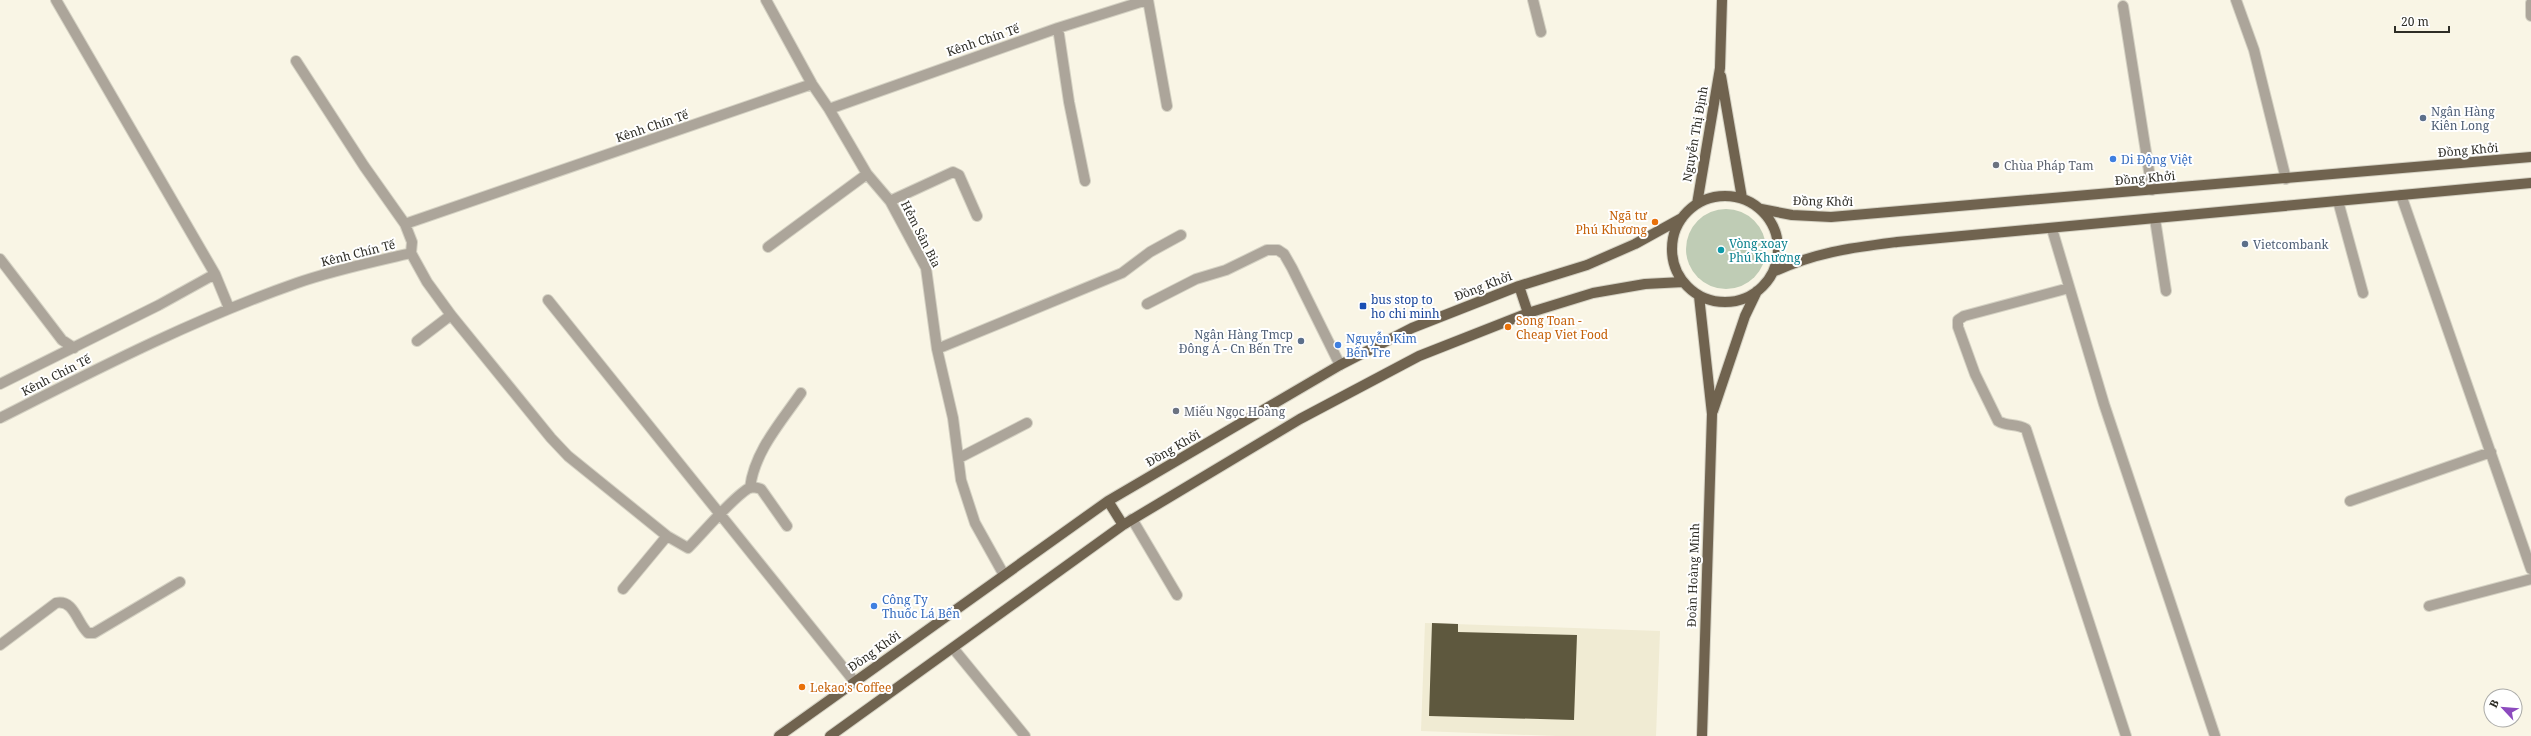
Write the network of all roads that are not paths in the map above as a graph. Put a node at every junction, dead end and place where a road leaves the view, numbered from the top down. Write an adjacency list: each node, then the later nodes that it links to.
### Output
1 (56, 0): 39 (street)
2 (766, 0): 14 (street, Hẻm Sân Bia)
3 (1148, 0): 10 (street, Kênh Chín Tế); 15 (street)
4 (1533, 0): 11 (street)
5 (1722, 0): 13 (main road, Nguyễn Thị Định)
6 (2236, 0): 19 (street)
7 (2531, 3): 9 (street)
8 (2123, 6): 22 (street)
9 (2531, 16)
10 (1058, 28): 16 (street, Kênh Chín Tế); 20 (street)
11 (1542, 32)
12 (296, 61): 32 (street)
13 (1720, 68): 24 (main road, Nguyễn Thị Định); 27 (main road, Nguyễn Thị Định)
14 (812, 84): 16 (street, Hẻm Sân Bia); 32 (street, Kênh Chín Tế)
15 (1166, 106)
16 (829, 109): 18 (street, Hẻm Sân Bia)
17 (2531, 157): 19 (main road, Đồng Khởi)
18 (867, 174): 25 (street, Hẻm Sân Bia); 35 (street)
19 (2286, 179): 22 (main road, Đồng Khởi)
20 (1085, 181)
21 (2531, 184): 23 (main road)
22 (2152, 190): 28 (main road, Đồng Khởi)
23 (2401, 195): 26 (main road); 61 (street)
24 (1742, 198): 27 (main road); 28 (main road)
25 (890, 201): 29 (street); 54 (street, Hẻm Sân Bia)
26 (2338, 201): 31 (main road); 45 (street)
27 (1697, 204): 30 (main road)
28 (1761, 209): 38 (main road)
29 (977, 216)
30 (1682, 218): 40 (main road); 41 (main road, Đồng Khởi)
31 (2155, 219): 33 (main road); 44 (street)
32 (406, 226): 36 (street, Kênh Chín Tế)
33 (2052, 229): 38 (main road); 42 (street)
34 (1181, 235): 54 (street)
35 (768, 247)
36 (411, 253): 49 (street, Kênh Chín Tế); 51 (street)
37 (0, 259): 53 (street)
38 (1773, 272): 43 (main road)
39 (215, 274): 49 (street); 53 (street)
40 (1683, 282): 46 (main road); 50 (main road)
41 (1520, 286): 50 (main road); 55 (main road, Đồng Khởi)
42 (2069, 288): 85 (street); 86 (street)
43 (1757, 291): 46 (main road); 58 (main road, Đoàn Hoàng Minh)
44 (2166, 291)
45 (2363, 293)
46 (1699, 296): 58 (main road, Đoàn Hoàng Minh)
47 (548, 300): 66 (street)
48 (1147, 304): 55 (street)
49 (228, 305): 59 (street, Kênh Chín Tế)
50 (1528, 313): 67 (main road)
51 (451, 315): 52 (street); 70 (street)
52 (417, 341)
53 (74, 348): 56 (street)
54 (937, 349): 62 (street, Hẻm Sân Bia)
55 (1340, 365): 64 (main road, Đồng Khởi)
56 (0, 384)
57 (801, 393): 63 (street)
58 (1712, 414): 84 (main road, Đoàn Hoàng Minh)
59 (0, 418)
60 (1027, 423): 62 (street)
61 (2491, 452): 65 (street); 71 (street)
62 (959, 458): 72 (street, Hẻm Sân Bia)
63 (750, 488): 66 (street); 69 (street)
64 (1108, 501): 68 (main road); 72 (main road, Đồng Khởi)
65 (2350, 501)
66 (722, 514): 70 (street); 80 (street)
67 (1132, 519): 68 (main road); 76 (street)
68 (1123, 525): 79 (main road)
69 (787, 526)
70 (667, 536): 75 (street)
71 (2531, 569)
72 (1004, 575): 80 (main road, Đồng Khởi)
73 (2531, 579): 77 (street)
74 (180, 582): 78 (street)
75 (624, 589)
76 (1177, 595)
77 (2429, 606)
78 (0, 645)
79 (953, 648): 82 (main road); 83 (street)
80 (854, 681): 81 (main road, Đồng Khởi)
81 (778, 736)
82 (830, 736)
83 (1025, 736)
84 (1702, 736)
85 (2126, 736)
86 (2215, 736)

